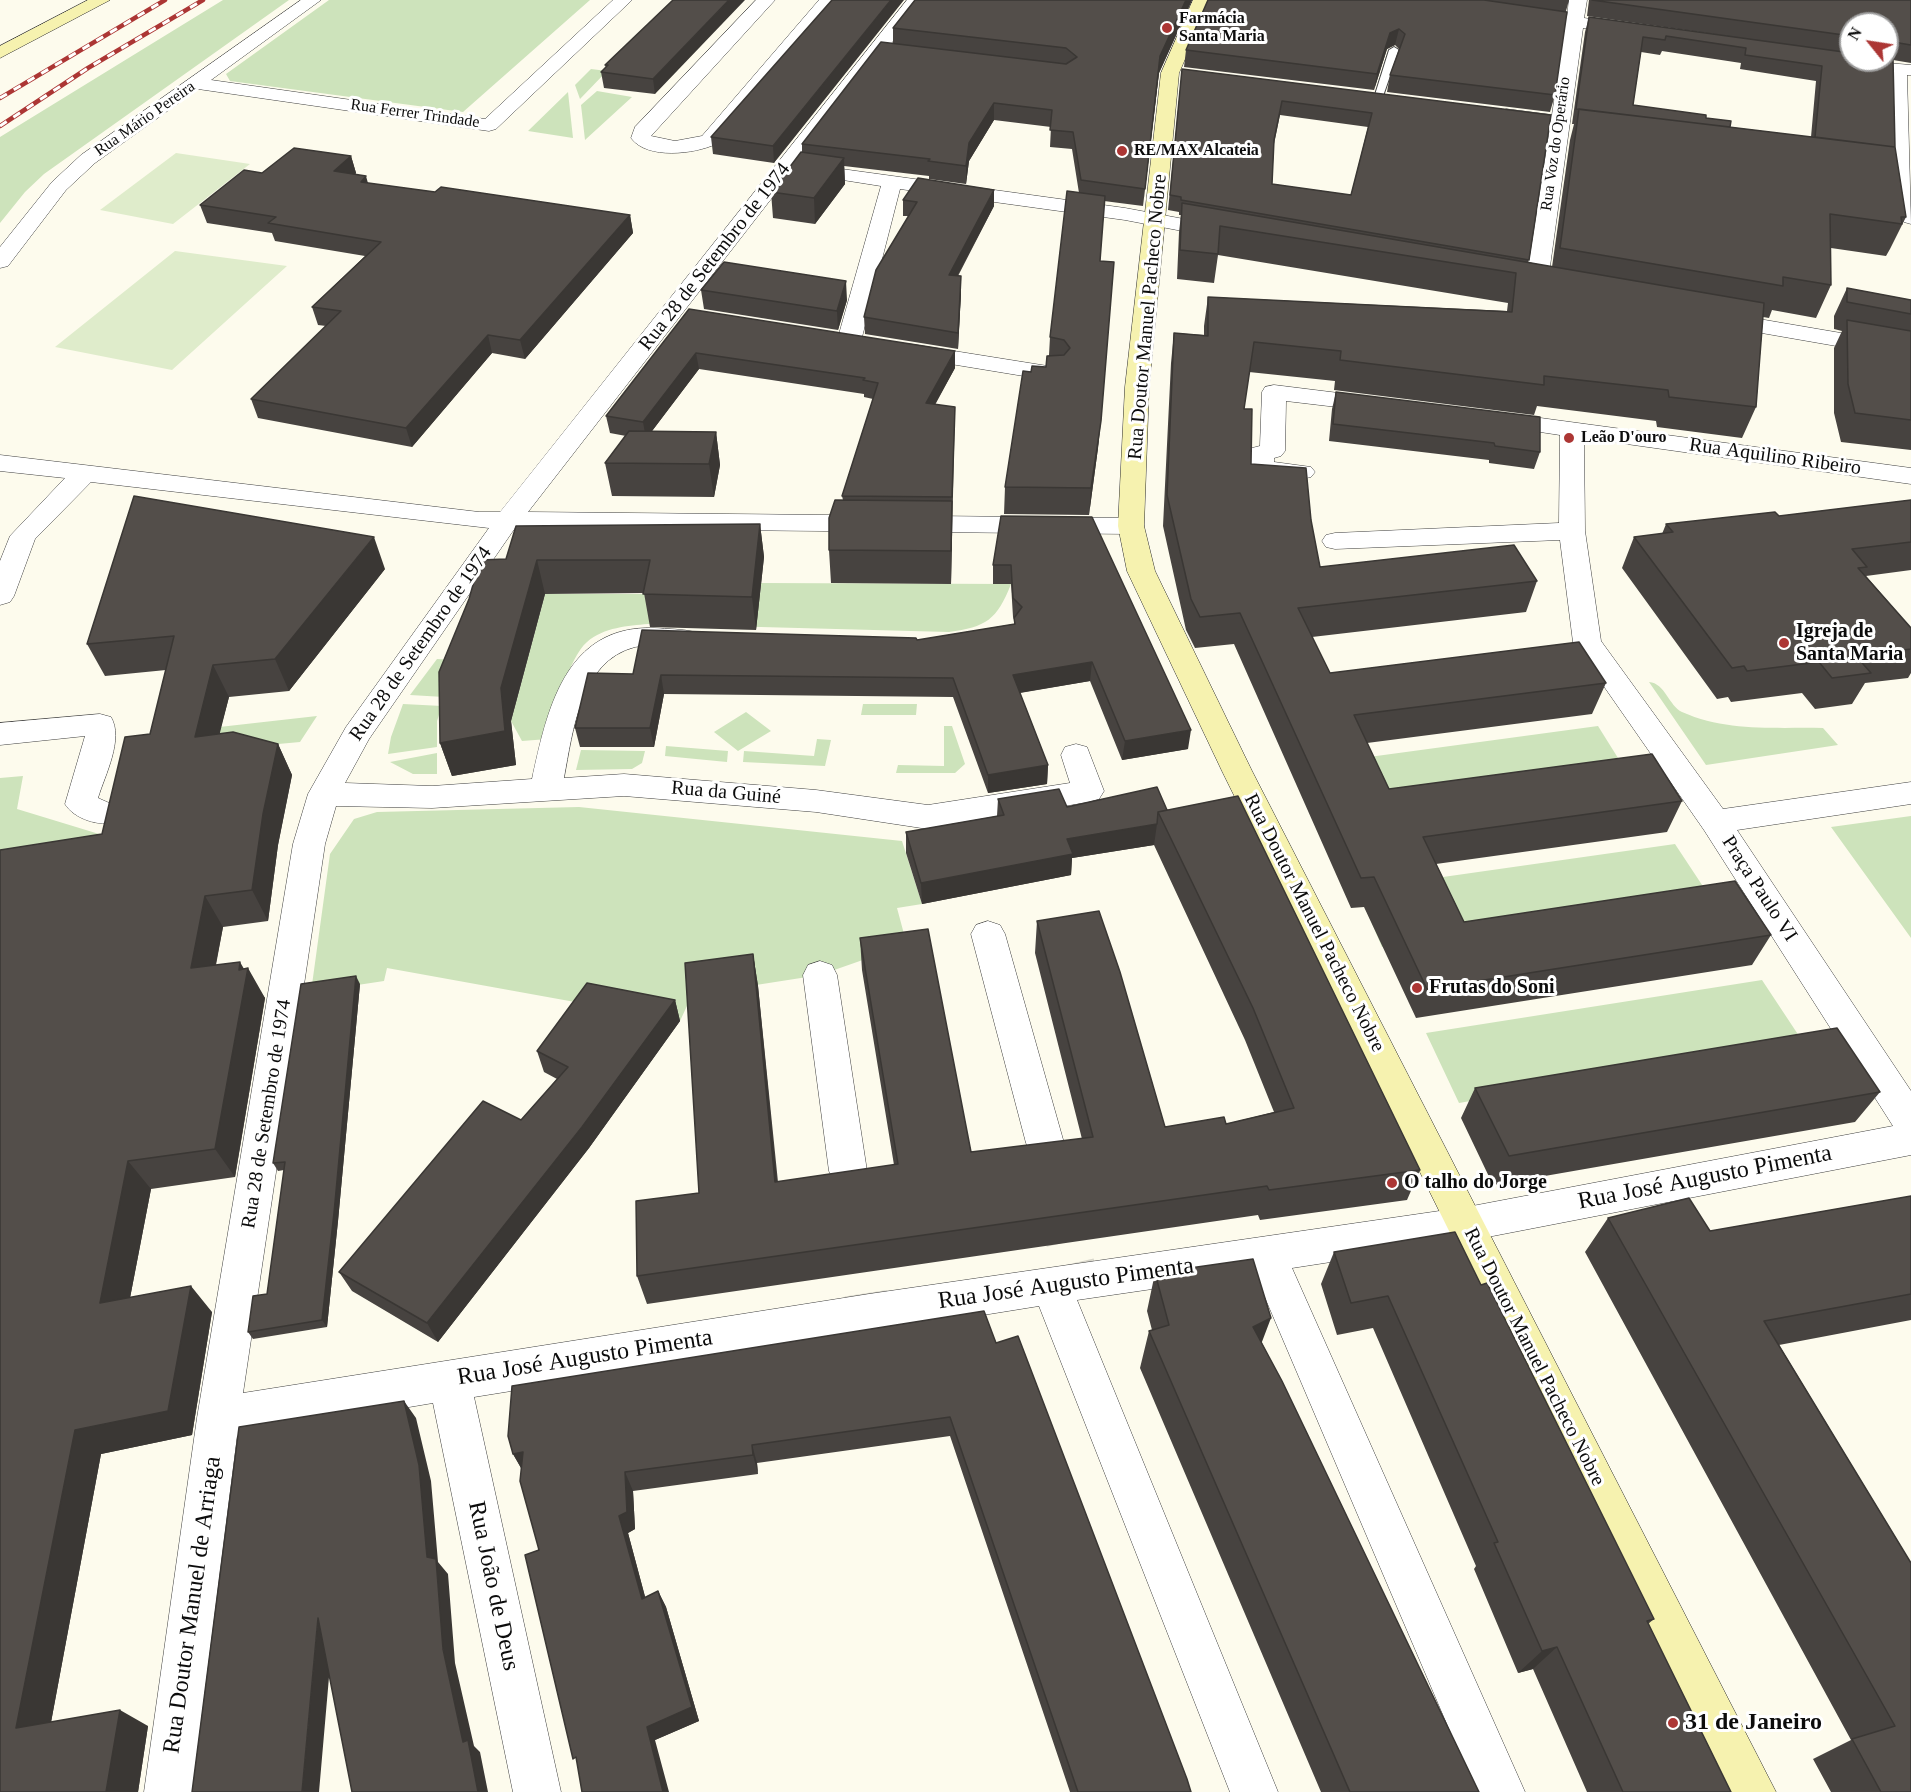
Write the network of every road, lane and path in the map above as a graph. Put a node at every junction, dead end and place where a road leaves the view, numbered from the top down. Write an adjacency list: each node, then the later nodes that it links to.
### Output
1 (101, 0): 13 (street)
2 (312, 0): 16 (street, Rua Mário Pereira)
3 (623, 0): 16 (street, Rua Ferrer Trindade)
4 (766, 0): 5 (street)
5 (828, 0)
6 (916, 0): 23 (street, Rua 28 de Setembro de 1974)
7 (1202, 0): 28 (street, Rua Doutor Manuel Pacheco Nobre)
8 (1578, 0): 10 (street, Rua Voz do Operário)
9 (1507, 12): 10 (street)
10 (1574, 22): 11 (street); 21 (street, Rua Voz do Operário)
11 (1644, 32)
12 (1394, 50): 18 (lane)
13 (0, 53)
14 (1829, 59): 15 (street)
15 (1904, 70): 25 (street)
16 (194, 84): 30 (street, Rua Mário Pereira)
17 (1354, 96): 18 (street)
18 (1377, 99): 19 (street)
19 (1400, 102)
20 (1491, 113): 21 (street)
21 (1558, 126): 22 (street); 32 (street, Rua Voz do Operário)
22 (1582, 133)
23 (785, 167): 26 (street); 44 (street, Rua 28 de Setembro de 1974)
24 (1877, 169): 25 (street)
25 (1900, 172): 27 (street)
26 (892, 182): 28 (street); 36 (street)
27 (1911, 215)
28 (1157, 221): 29 (street); 45 (street, Rua Doutor Manuel Pacheco Nobre)
29 (1249, 237)
30 (0, 261)
31 (1514, 284): 32 (street)
32 (1536, 288): 33 (street)
33 (1560, 292)
34 (1700, 316): 35 (street)
35 (1911, 352)
36 (1054, 374)
37 (1398, 407): 41 (street)
38 (1468, 416): 39 (street, Rua Aquilino Ribeiro)
39 (1572, 429): 43 (street, Rua Aquilino Ribeiro); 46 (street)
40 (0, 464): 42 (street)
41 (1305, 472)
42 (83, 475): 44 (street); 48 (street)
43 (1911, 476)
44 (508, 520): 45 (street); 54 (street, Rua 28 de Setembro de 1974)
45 (1131, 526): 63 (street, Rua Doutor Manuel Pacheco Nobre)
46 (1572, 531): 47 (street); 56 (street)
47 (1335, 542)
48 (0, 596)
49 (713, 640): 52 (street)
50 (0, 734): 55 (street)
51 (1076, 755): 52 (street, Rua da Guiné)
52 (546, 789): 54 (street, Rua da Guiné)
53 (1911, 793): 56 (street, Praça Paulo VI)
54 (324, 794): 67 (street, Rua 28 de Setembro de 1974)
55 (105, 814)
56 (1715, 822): 59 (street, Praça Paulo VI)
57 (988, 934): 61 (street)
58 (820, 975): 62 (street)
59 (1911, 1122)
60 (1911, 1139): 63 (street, Rua José Augusto Pimenta)
61 (1045, 1143)
62 (848, 1171)
63 (1467, 1224): 64 (street, Rua José Augusto Pimenta); 72 (street, Rua Doutor Manuel Pacheco Nobre)
64 (1266, 1254): 65 (street, Rua José Augusto Pimenta); 71 (street)
65 (1051, 1285): 66 (street, Rua José Augusto Pimenta); 70 (street)
66 (448, 1380): 67 (street, Rua José Augusto Pimenta); 69 (street, Rua João de Deus)
67 (218, 1418): 68 (street, Rua Doutor Manuel de Arriaga)
68 (168, 1792)
69 (537, 1792)
70 (1254, 1792)
71 (1501, 1792)
72 (1752, 1792)

